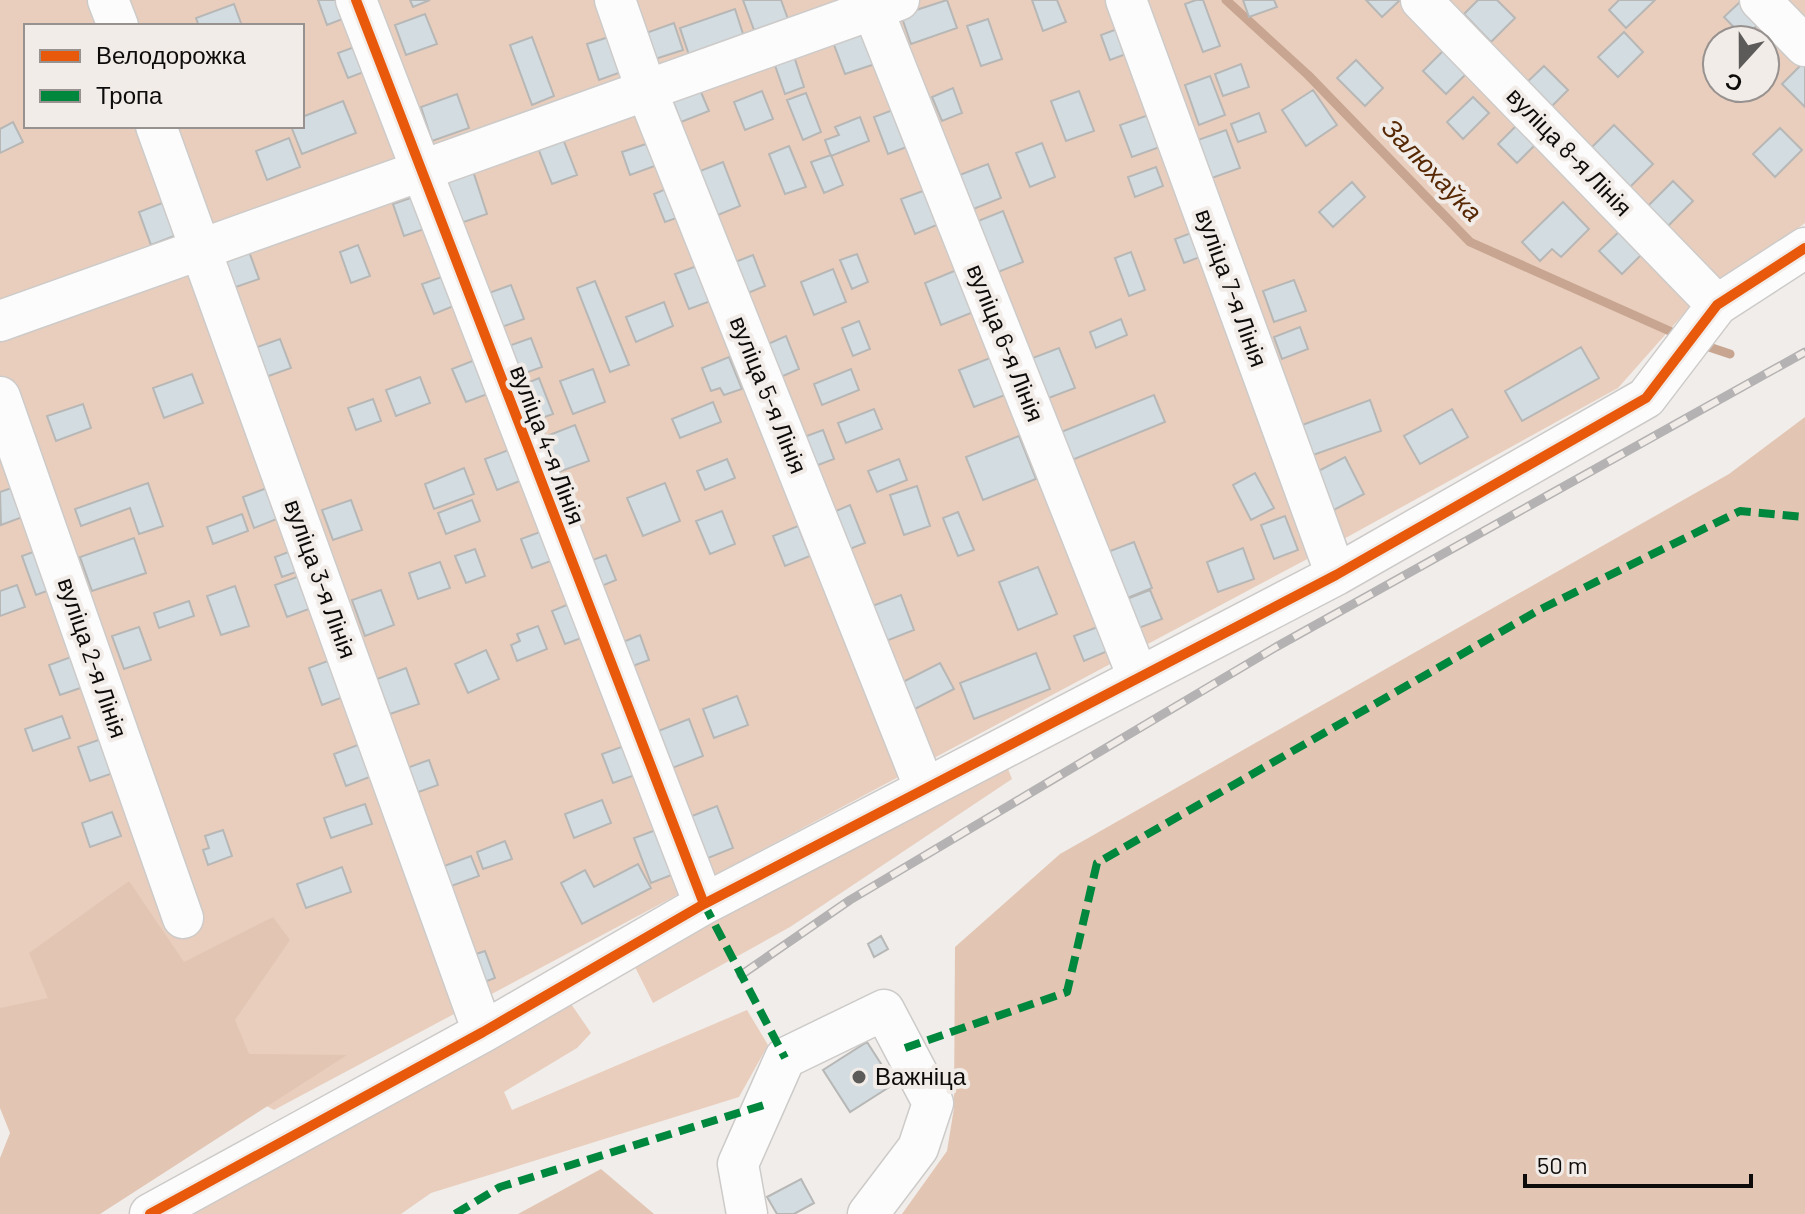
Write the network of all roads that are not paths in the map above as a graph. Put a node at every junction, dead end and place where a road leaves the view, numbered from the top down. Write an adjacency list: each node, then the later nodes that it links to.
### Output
1 (108, 0): 8 (street)
2 (356, 0): 12 (street, вуліца 4-я Лінія)
3 (615, 0): 10 (street, вуліца 5-я Лінія)
4 (1126, 0): 18 (street, вуліца 7-я Лінія)
5 (1421, 0): 15 (street, вуліца 8-я Лінія)
6 (1760, 0): 9 (street)
7 (886, 5): 10 (street); 19 (street, вуліца 6-я Лінія)
8 (117, 24)
9 (1805, 46)
10 (646, 89): 12 (street); 20 (street, вуліца 5-я Лінія)
11 (157, 128): 13 (street, вуліца 3-я Лінія)
12 (420, 171): 13 (street); 21 (street, вуліца 4-я Лінія)
13 (201, 247): 16 (street); 23 (street, вуліца 3-я Лінія)
14 (1805, 248): 15 (street)
15 (1717, 305): 18 (street)
16 (0, 321)
17 (0, 397): 22 (street, вуліца 2-я Лінія)
18 (1336, 575): 19 (street)
19 (1138, 677): 20 (street)
20 (925, 789): 21 (street)
21 (704, 904): 23 (street)
22 (183, 918)
23 (483, 1032): 24 (street)
24 (150, 1214)
25 (747, 1214): 26 (street)
26 (868, 1214)

